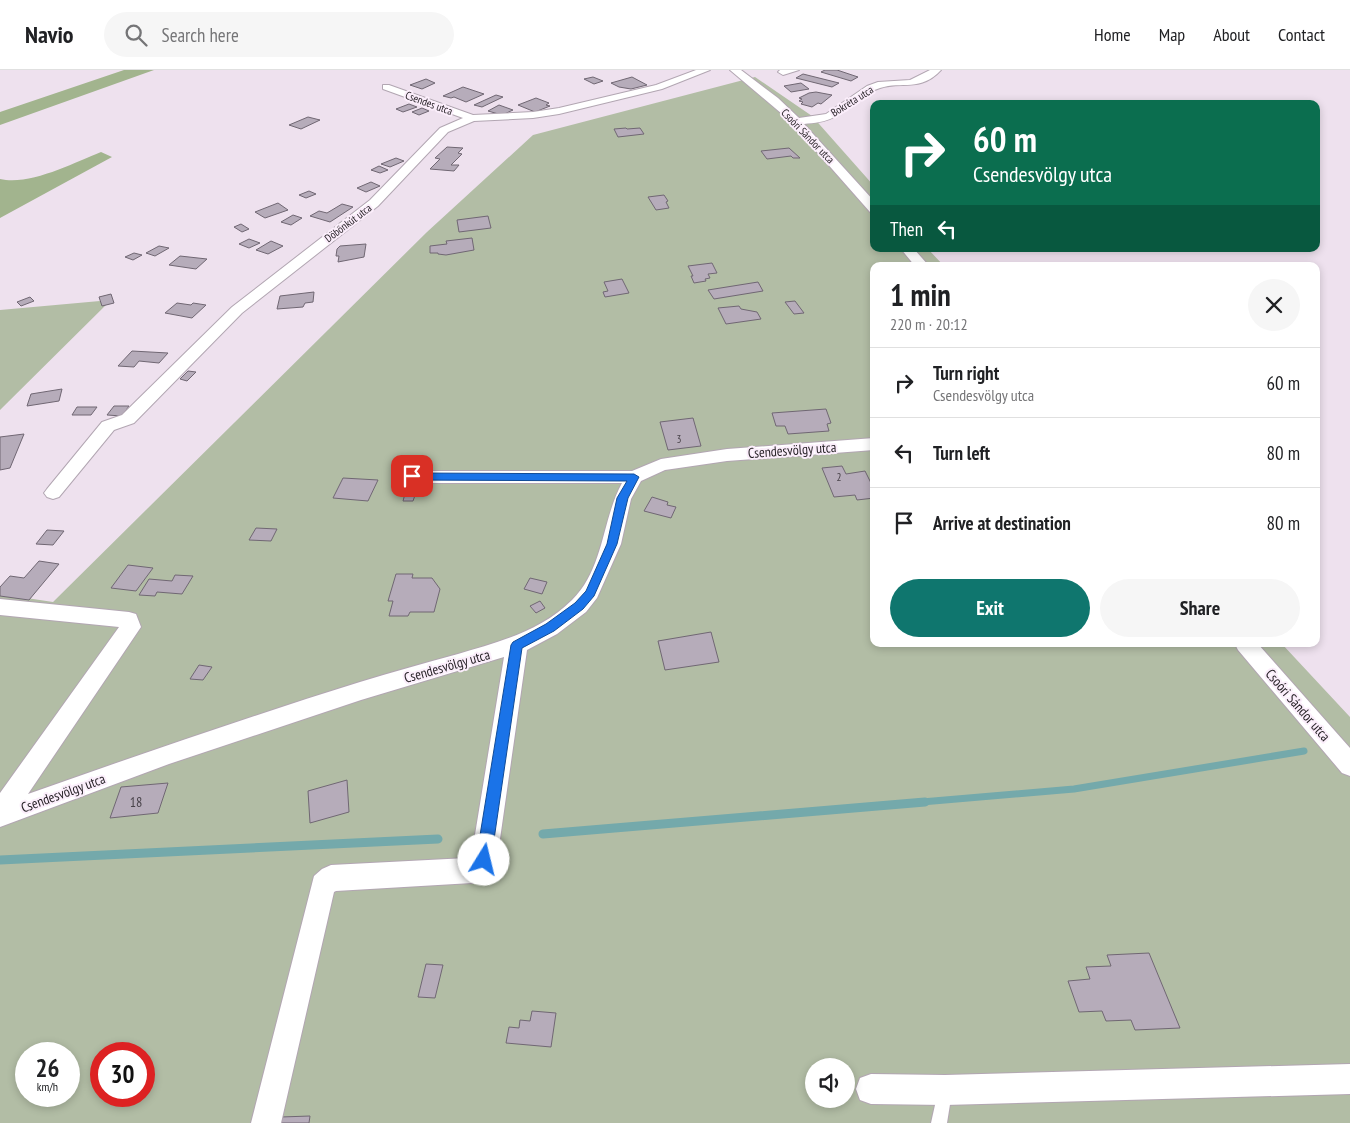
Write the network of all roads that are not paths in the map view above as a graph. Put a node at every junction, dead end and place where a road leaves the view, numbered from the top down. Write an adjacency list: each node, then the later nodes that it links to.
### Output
1 (706, 70): 7 (street, Döbönkút utca)
2 (735, 70): 8 (street, Csoóri Sándor utca)
3 (794, 70): 5 (street)
4 (936, 70): 8 (street, Bokréta utca)
5 (783, 72)
6 (386, 87): 7 (street, Csendes utca)
7 (472, 118): 15 (street, Döbönkút utca)
8 (794, 121): 9 (street, Csoóri Sándor utca)
9 (870, 204)
10 (910, 252): 11 (street)
11 (918, 262)
12 (870, 444): 14 (street, Csendesvölgy utca)
13 (412, 476): 14 (street)
14 (634, 477): 17 (street, Csendesvölgy utca)
15 (53, 493)
16 (0, 607): 20 (street)
17 (517, 645): 20 (street, Csendesvölgy utca); 24 (street)
18 (1248, 647): 19 (street, Csoóri Sándor utca)
19 (1350, 765)
20 (0, 814)
21 (1350, 1079): 23 (street)
22 (871, 1090): 23 (street)
23 (945, 1090): 25 (lane)
24 (266, 1123)
25 (939, 1123)

